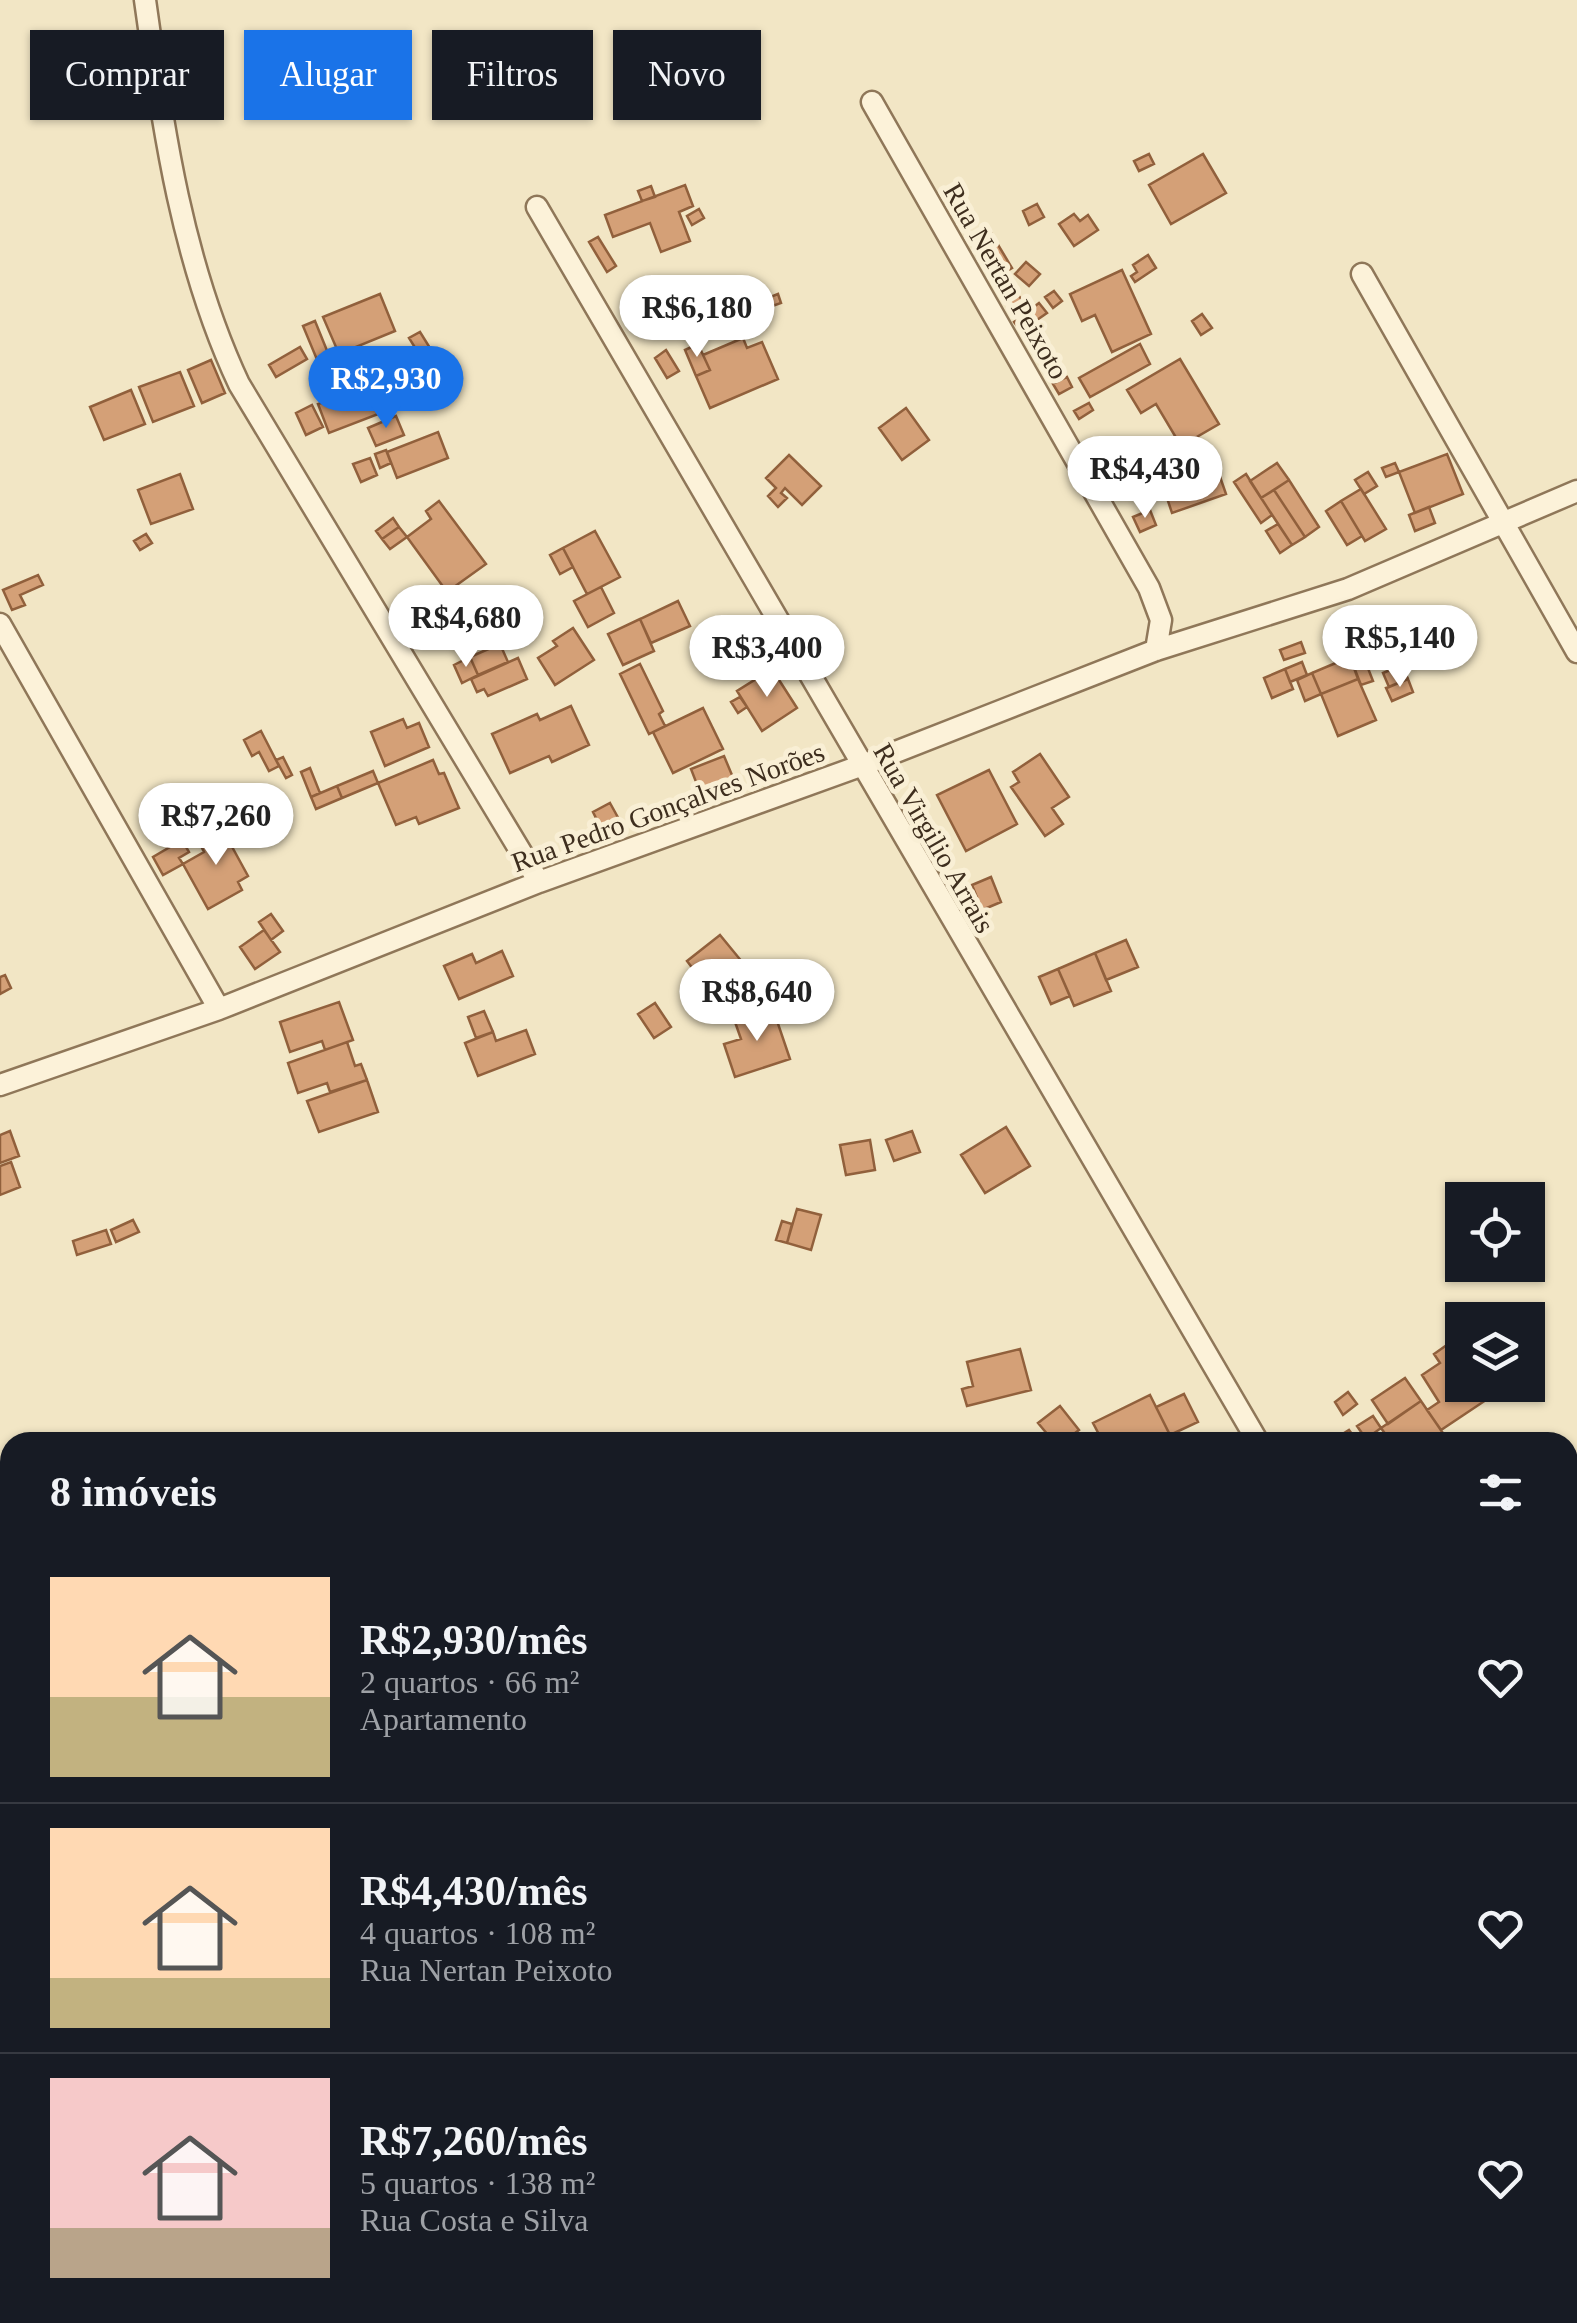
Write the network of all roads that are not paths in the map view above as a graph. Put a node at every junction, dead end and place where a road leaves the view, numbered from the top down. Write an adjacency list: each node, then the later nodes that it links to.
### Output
1 (145, 0): 11 (street)
2 (872, 102): 8 (street, Rua Nertan Peixoto)
3 (536, 207): 10 (street, Rua Virgilio Arrais)
4 (1362, 274): 6 (street)
5 (1577, 492): 6 (street, Rua Pedro Gonçalves Norões)
6 (1504, 522): 8 (street, Rua Pedro Gonçalves Norões); 9 (street)
7 (0, 624): 12 (street)
8 (1156, 650): 10 (street, Rua Pedro Gonçalves Norões)
9 (1577, 652)
10 (860, 766): 11 (street, Rua Pedro Gonçalves Norões); 14 (street, Rua Virgilio Arrais)
11 (539, 882): 12 (street, Rua Pedro Gonçalves Norões)
12 (219, 1009): 13 (street, Rua Pedro Gonçalves Norões)
13 (0, 1086)
14 (1252, 1432)

